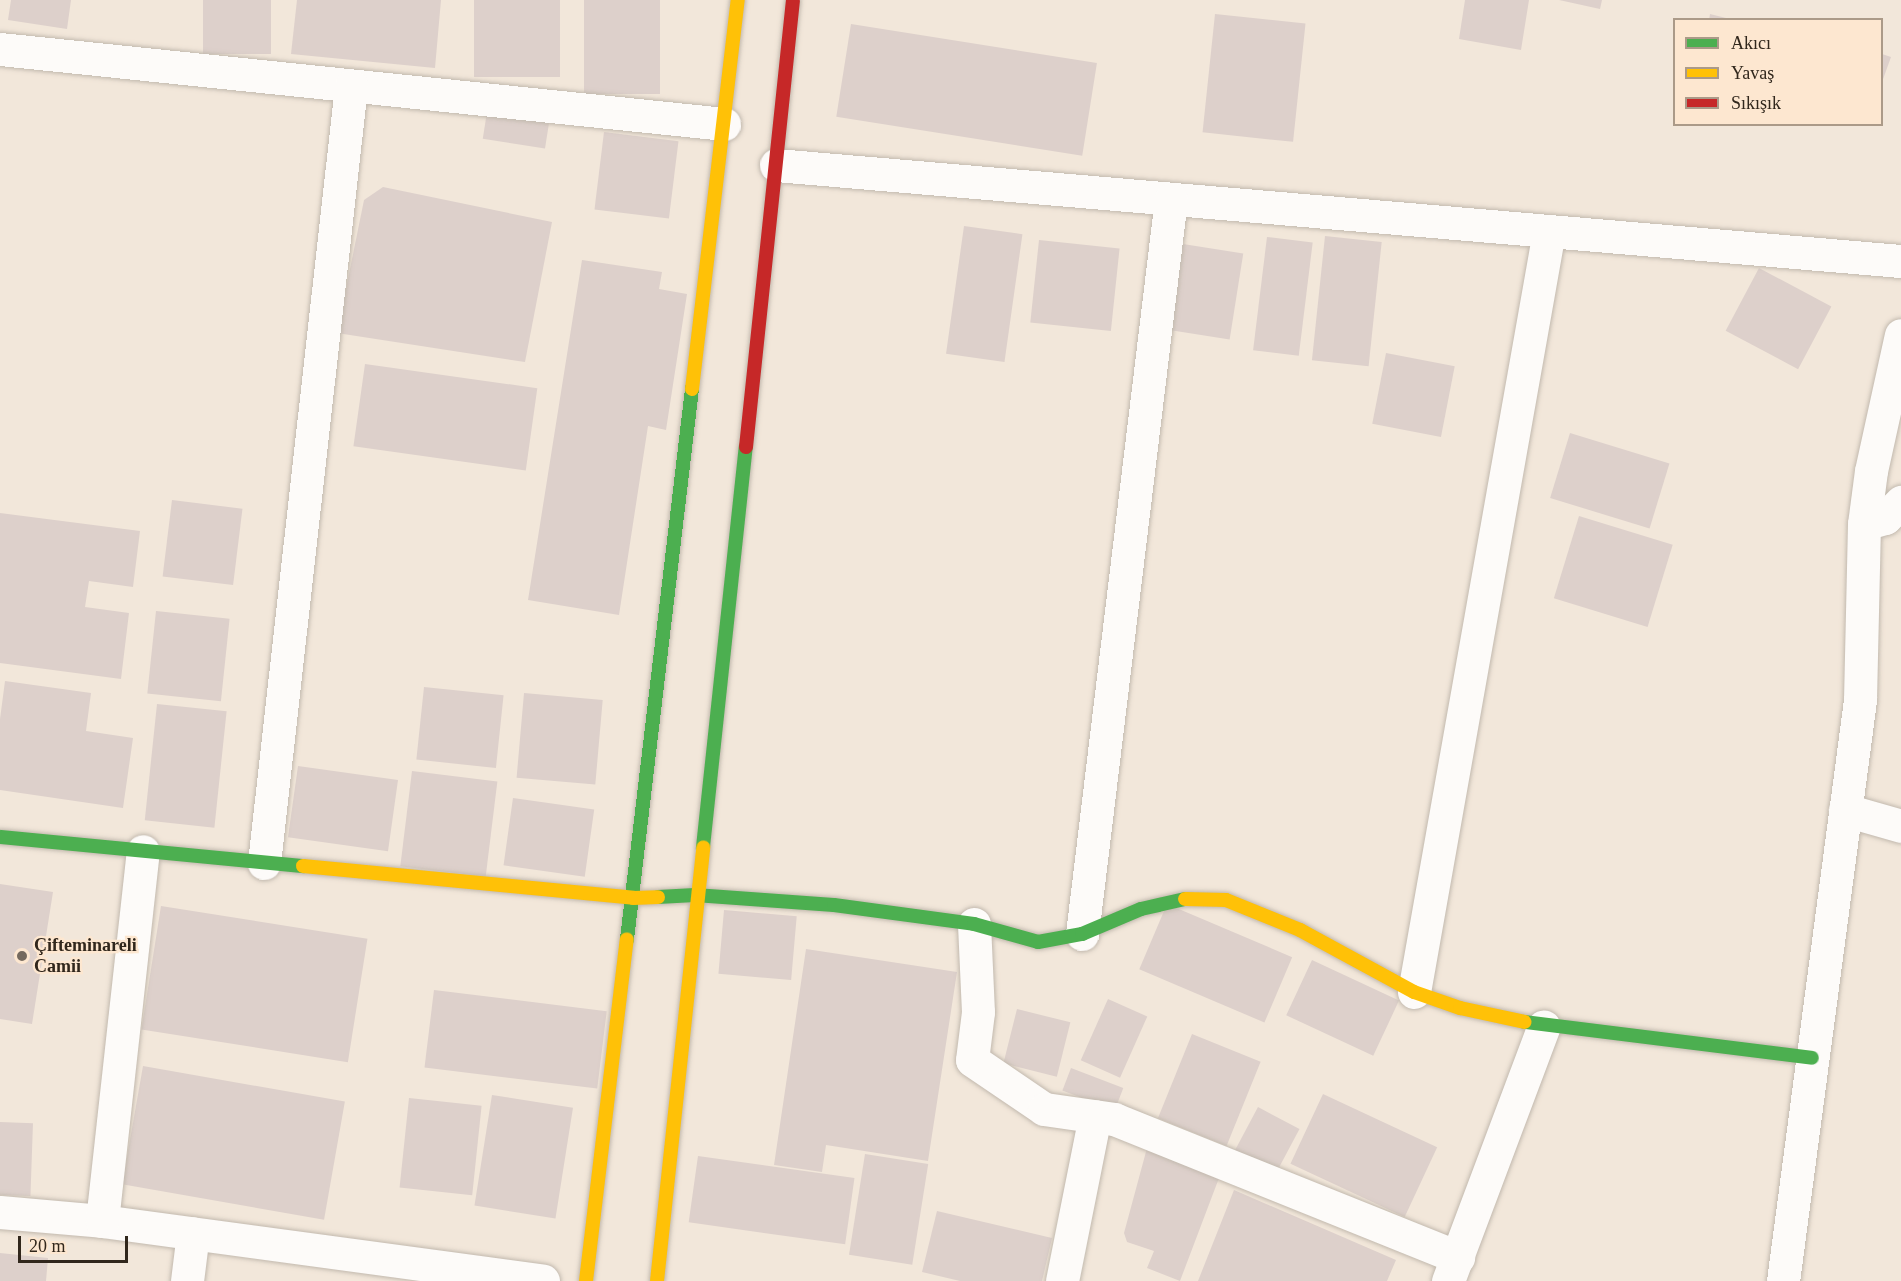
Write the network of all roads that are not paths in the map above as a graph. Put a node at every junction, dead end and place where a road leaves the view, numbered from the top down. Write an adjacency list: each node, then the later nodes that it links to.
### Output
1 (738, 0): 5 (main road)
2 (793, 0): 6 (main road)
3 (0, 49): 4 (street)
4 (351, 86): 5 (street); 17 (street)
5 (723, 124): 19 (main road)
6 (776, 165): 7 (street); 18 (main road)
7 (1171, 199): 8 (street); 21 (street)
8 (1549, 231): 9 (street); 22 (street)
9 (1901, 261)
10 (1901, 335): 12 (street)
11 (1901, 502): 12 (street)
12 (1864, 524): 13 (street)
13 (1845, 810): 14 (street); 24 (street)
14 (1901, 826)
15 (0, 837): 16 (main road)
16 (143, 852): 17 (main road); 27 (street)
17 (264, 863): 19 (main road)
18 (695, 895): 19 (main road); 20 (main road); 33 (main road)
19 (633, 898): 32 (main road)
20 (974, 924): 21 (main road); 25 (street)
21 (1082, 934): 22 (main road)
22 (1414, 993): 23 (main road)
23 (1544, 1026): 24 (main road); 29 (street)
24 (1812, 1058): 35 (street)
25 (1095, 1116): 29 (street); 34 (street)
26 (0, 1212): 27 (street)
27 (102, 1221): 28 (street)
28 (193, 1233): 30 (street); 31 (street)
29 (1453, 1269)
30 (188, 1281)
31 (543, 1281)
32 (586, 1281)
33 (657, 1281)
34 (1062, 1281)
35 (1783, 1281)

